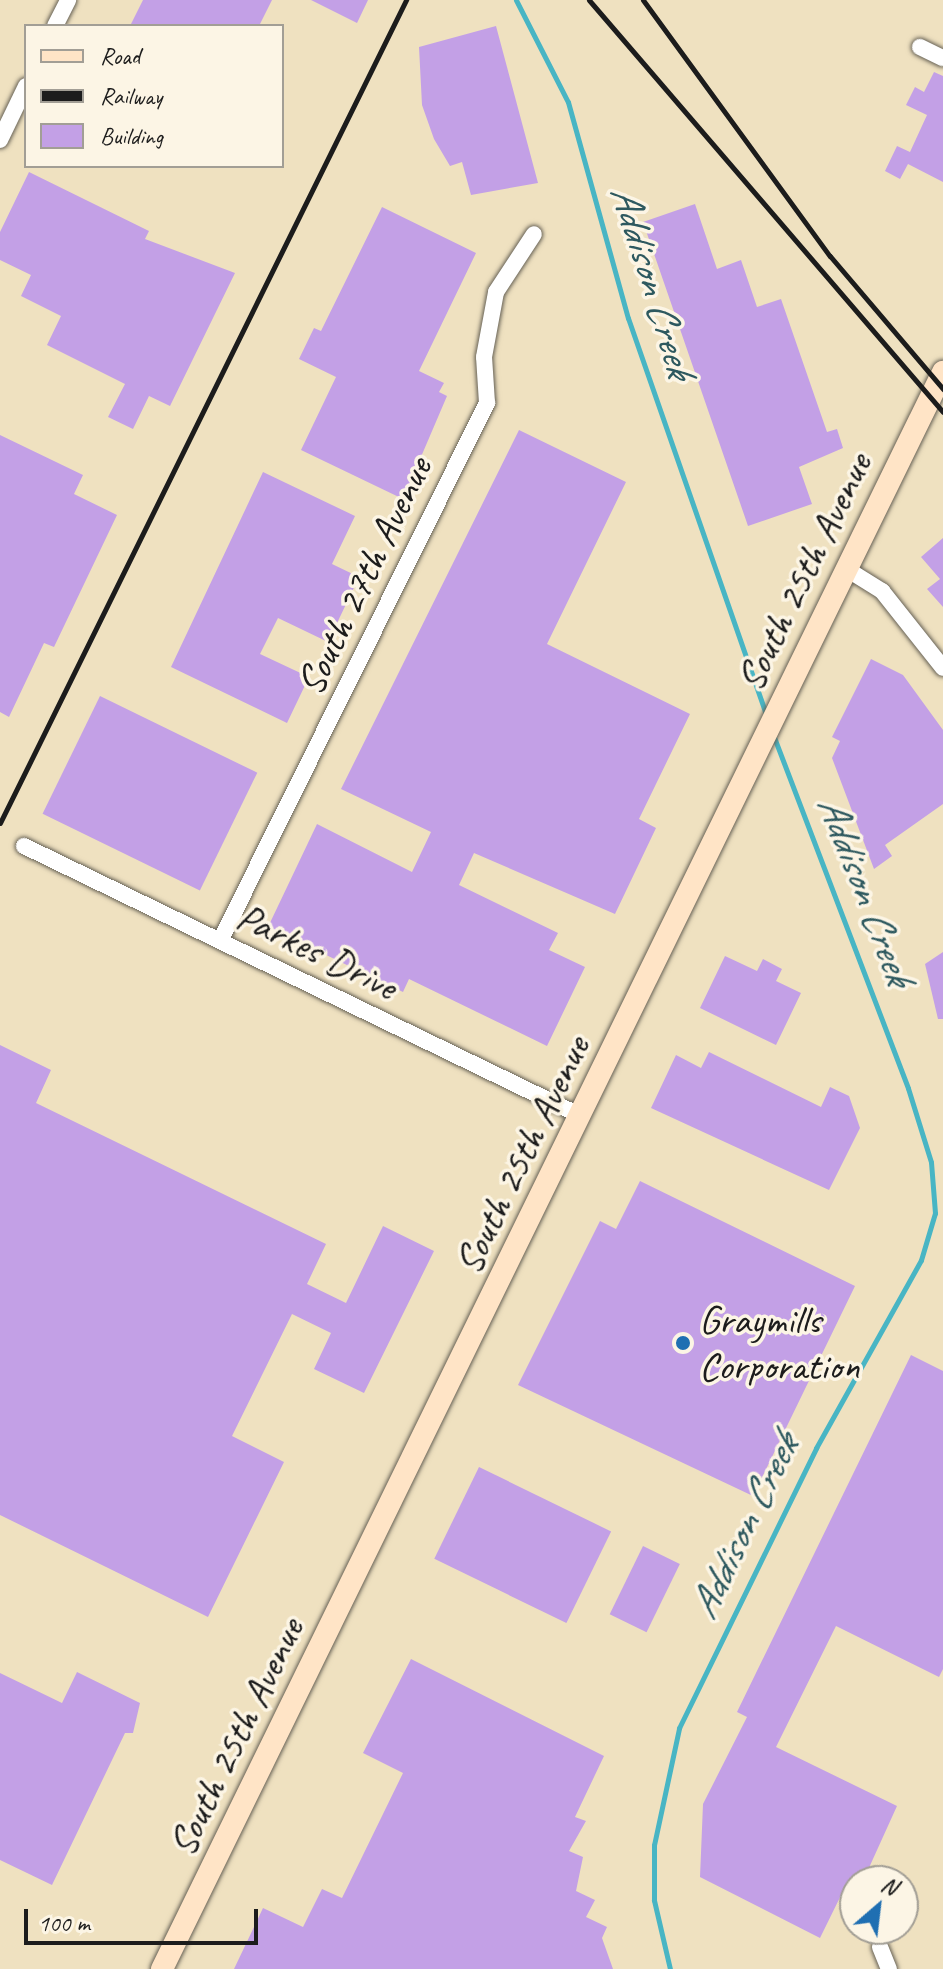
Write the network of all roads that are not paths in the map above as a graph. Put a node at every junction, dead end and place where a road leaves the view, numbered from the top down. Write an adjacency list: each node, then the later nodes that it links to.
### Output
1 (68, 0): 2 (street)
2 (56, 24)
3 (920, 47): 4 (street)
4 (943, 58)
5 (24, 90): 6 (street)
6 (0, 140)
7 (534, 234): 12 (street, South 27th Avenue)
8 (943, 372): 9 (main road, South 25th Avenue)
9 (845, 568): 10 (street); 13 (main road, South 25th Avenue)
10 (943, 668)
11 (24, 846): 12 (street, Parkes Drive)
12 (220, 941): 13 (street, Parkes Drive)
13 (581, 1116): 15 (main road, South 25th Avenue)
14 (880, 1947): 16 (street)
15 (162, 1969)
16 (889, 1969)

